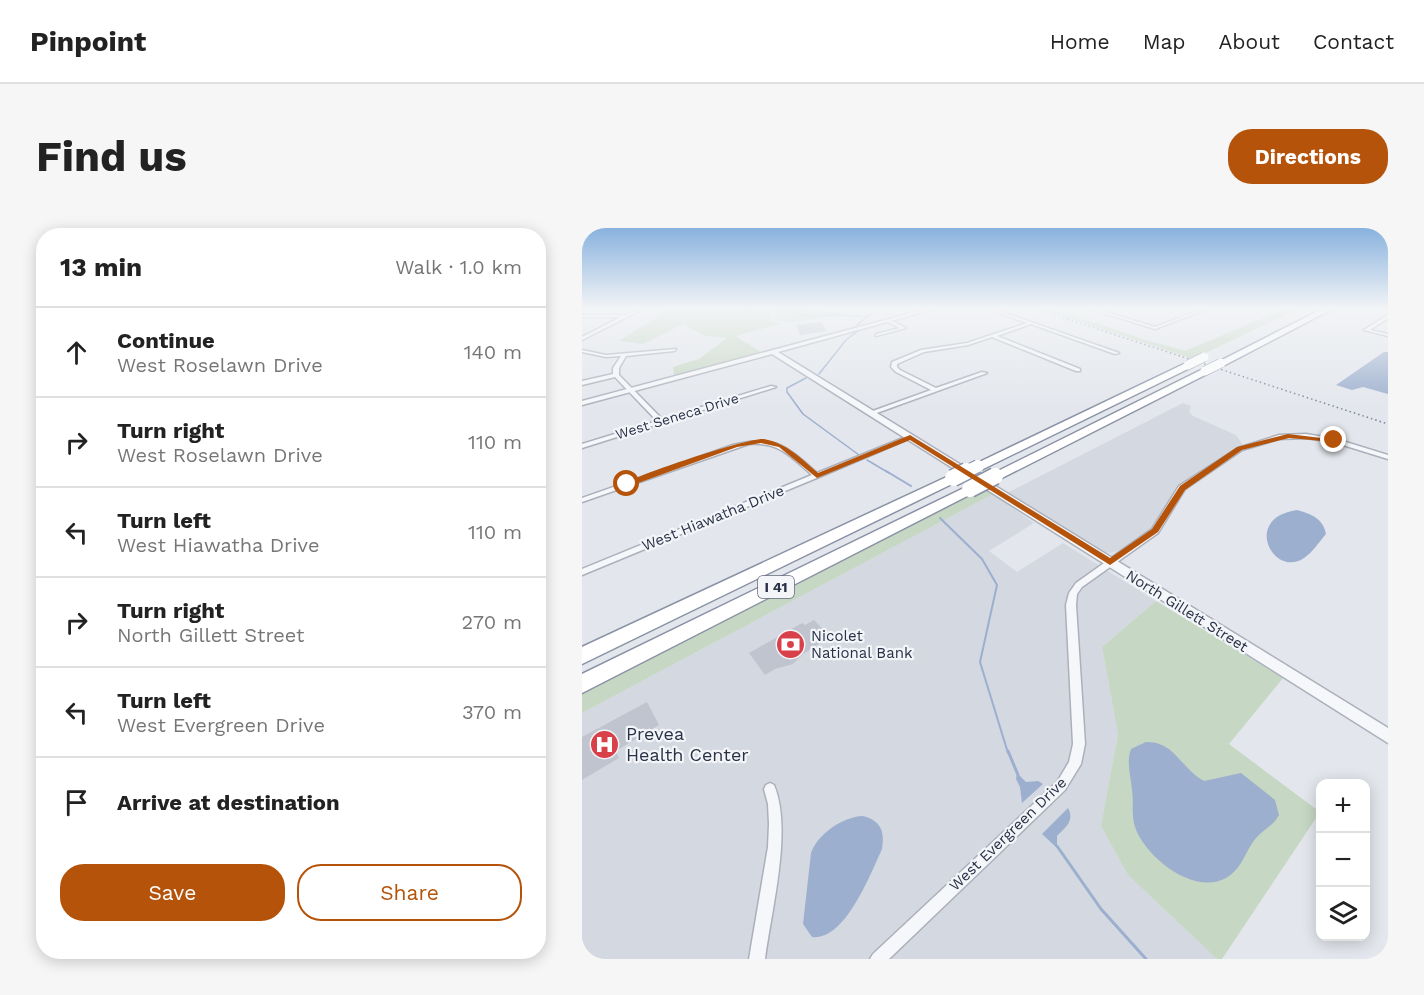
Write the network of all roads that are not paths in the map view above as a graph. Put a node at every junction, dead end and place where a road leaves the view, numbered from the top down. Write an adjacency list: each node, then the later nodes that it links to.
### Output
1 (808, 342): 8 (street)
2 (974, 342): 20 (street)
3 (1008, 342): 14 (street)
4 (1086, 342): 9 (street)
5 (1262, 342): 32 (highway, I 41, bridge)
6 (674, 350): 12 (street)
7 (582, 351): 10 (street)
8 (773, 352): 19 (street); 22 (street, North Gillett Street)
9 (1117, 353)
10 (589, 354): 12 (street); 13 (street)
11 (1209, 355): 31 (highway, I 41, bridge)
12 (624, 356): 16 (street)
13 (582, 357)
14 (1078, 370)
15 (984, 373): 20 (street)
16 (616, 375): 17 (street); 19 (street)
17 (582, 384)
18 (773, 387): 23 (street, West Seneca Drive)
19 (631, 390): 21 (street); 23 (street)
20 (935, 390): 22 (street)
21 (582, 403)
22 (872, 413): 24 (street, North Gillett Street)
23 (660, 421): 25 (street, West Seneca Drive)
24 (910, 437): 27 (street, West Hiawatha Drive); 29 (street, North Gillett Street)
25 (582, 446)
26 (1388, 457): 29 (street, West Evergreen Drive)
27 (817, 476): 28 (street); 30 (street, West Hiawatha Drive)
28 (582, 500)
29 (1110, 562): 33 (street, North Gillett Street); 36 (street, West Evergreen Drive)
30 (582, 572)
31 (582, 656)
32 (582, 684)
33 (1388, 736)
34 (770, 789): 35 (street)
35 (757, 959)
36 (878, 959)

